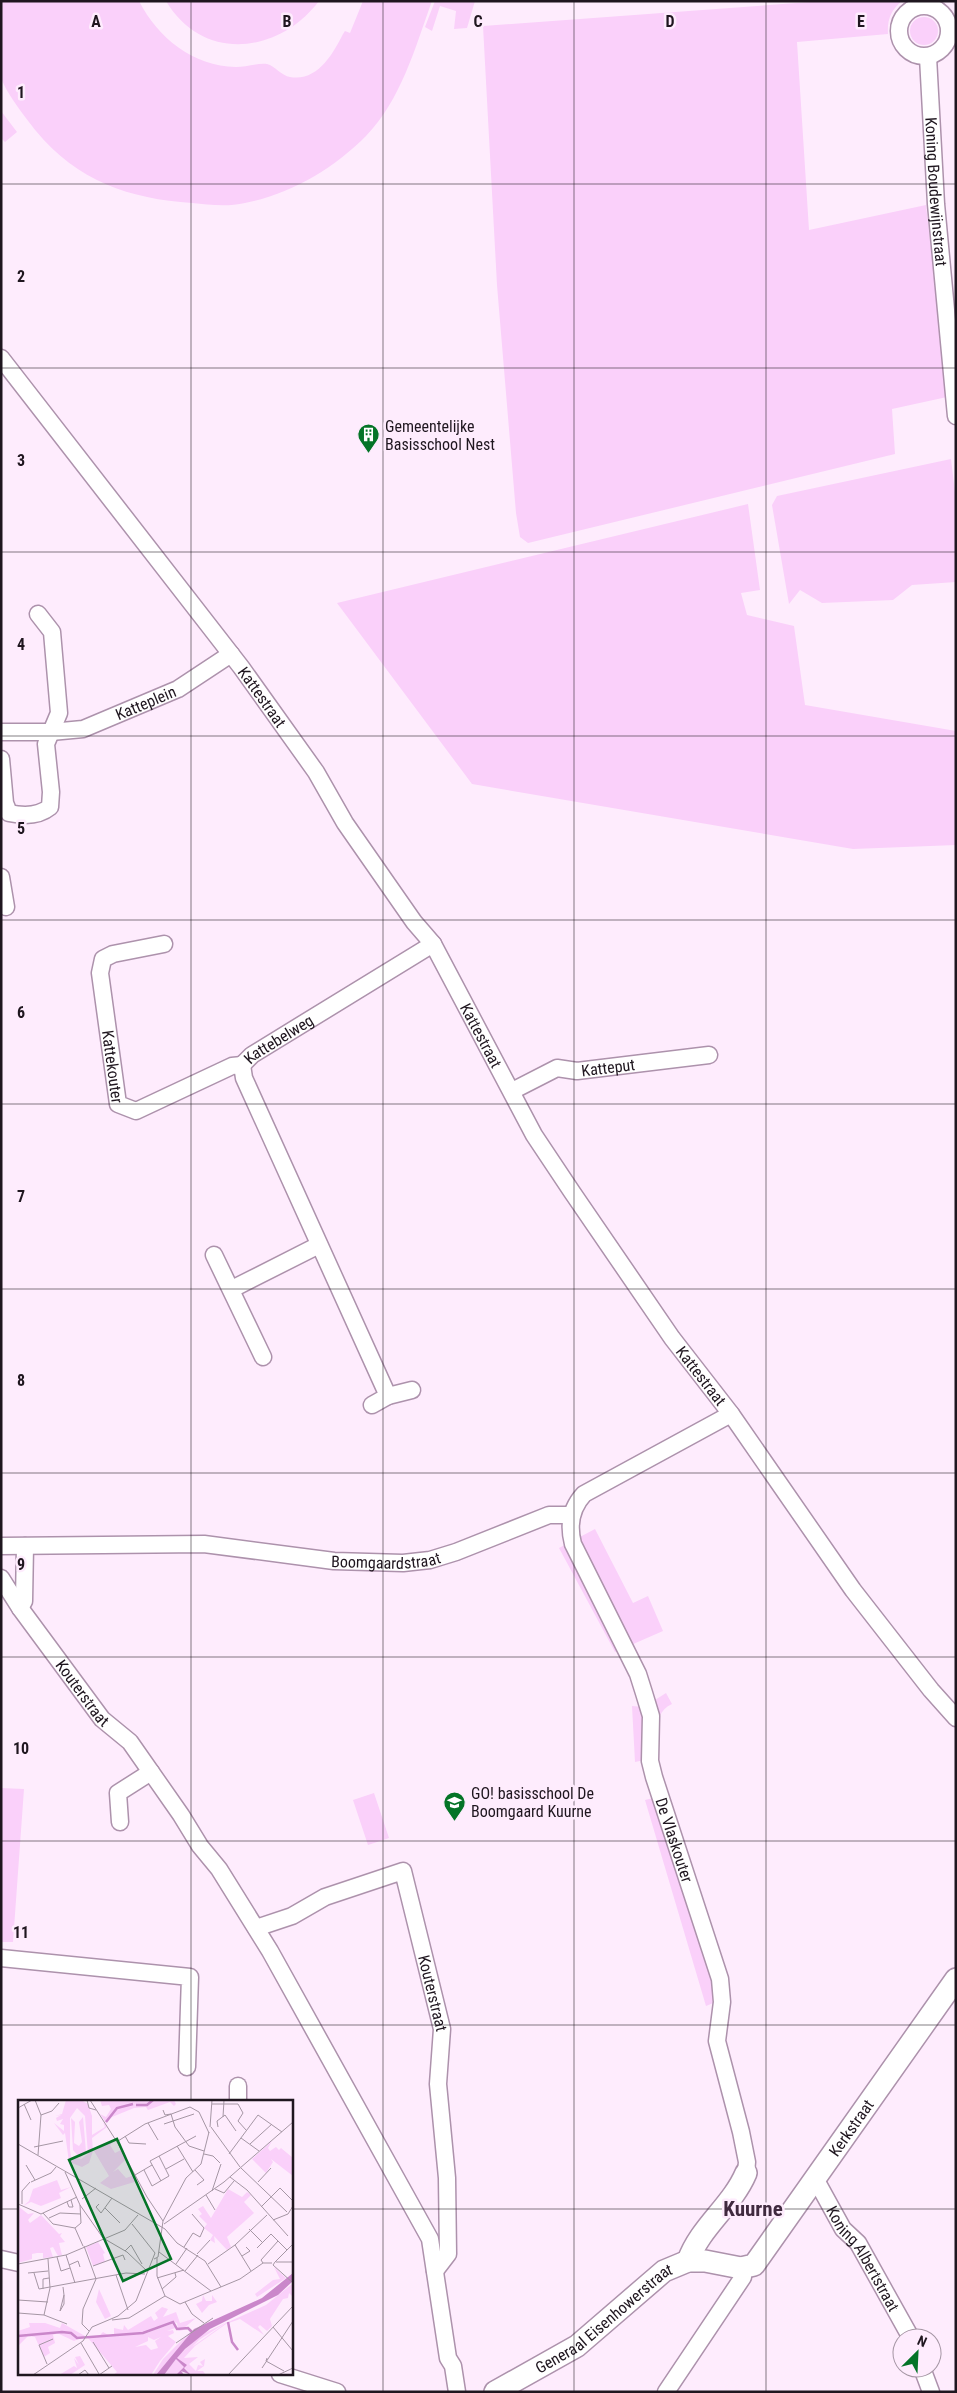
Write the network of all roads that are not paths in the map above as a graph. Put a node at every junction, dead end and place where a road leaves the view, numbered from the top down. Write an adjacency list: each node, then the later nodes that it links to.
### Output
1 (926, 4): 2 (street); 3 (street)
2 (953, 29): 3 (street)
3 (928, 57): 5 (street, Koning Boudewijnstraat)
4 (1, 358): 7 (street, Kattestraat)
5 (956, 416)
6 (38, 614): 9 (street)
7 (231, 654): 9 (street, Katteplein); 15 (street, Kattestraat)
8 (1, 732): 9 (street, Katteplein)
9 (52, 732): 11 (street)
10 (1, 759): 11 (street)
11 (5, 818)
12 (1, 877): 13 (street)
13 (6, 908)
14 (164, 944): 17 (street, Kattekouter)
15 (433, 944): 17 (street, Kattebelweg); 18 (street, Kattestraat)
16 (709, 1055): 18 (street, Katteput)
17 (242, 1065): 19 (street, Kattebelweg)
18 (512, 1091): 26 (street, Kattestraat)
19 (319, 1245): 21 (street); 24 (street, Kattebelweg)
20 (214, 1255): 21 (street)
21 (232, 1289): 22 (street)
22 (263, 1357)
23 (412, 1390): 24 (street)
24 (388, 1396): 25 (street)
25 (372, 1405)
26 (731, 1414): 27 (street); 32 (street, Kattestraat)
27 (572, 1515): 29 (street, Boomgaardstraat); 39 (street, De Vlaskouter)
28 (1, 1546): 29 (street, Boomgaardstraat)
29 (25, 1546): 31 (street)
30 (1, 1578): 31 (street, Kouterstraat)
31 (20, 1608): 33 (street, Kouterstraat)
32 (956, 1718)
33 (151, 1772): 34 (street); 35 (street, Kouterstraat)
34 (120, 1822)
35 (256, 1928): 45 (street, Kouterstraat); 45 (street, Kouterstraat)
36 (1, 1958): 38 (street)
37 (956, 1979): 40 (street, Kerkstraat)
38 (187, 2067)
39 (746, 2173): 42 (street)
40 (816, 2180): 44 (street, Kerkstraat); 46 (street, Koning Albertstraat)
41 (1, 2259): 43 (street)
42 (688, 2261): 44 (street); 51 (street, Generaal Eisenhowerstraat)
43 (18, 2263)
44 (741, 2268): 52 (street)
45 (435, 2271): 50 (street, Kouterstraat)
46 (905, 2328)
47 (286, 2376): 49 (street)
48 (926, 2378): 53 (street)
49 (337, 2392)
50 (458, 2392)
51 (495, 2392)
52 (666, 2392)
53 (931, 2392)

